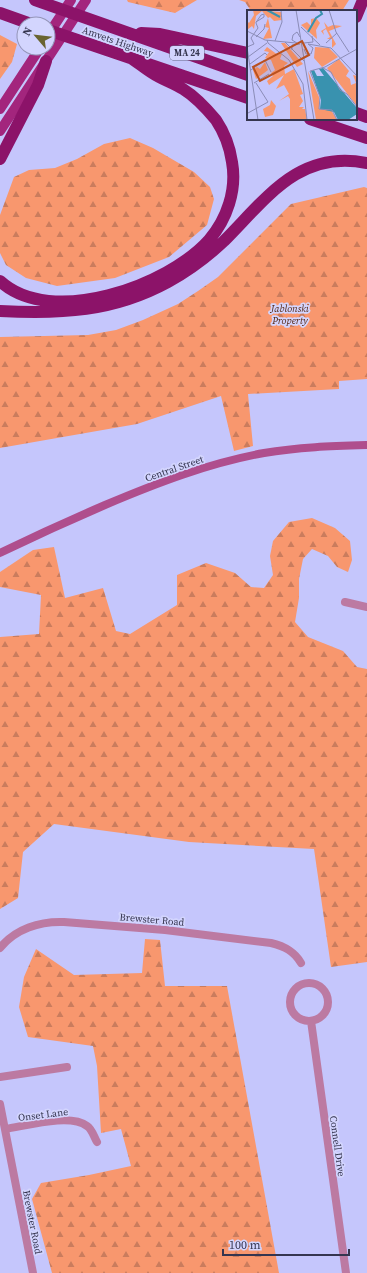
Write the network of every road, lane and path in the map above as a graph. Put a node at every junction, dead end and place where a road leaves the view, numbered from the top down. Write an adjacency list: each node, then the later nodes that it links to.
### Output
1 (35, 0): 9 (highway, Amvets Highway / MA 24)
2 (71, 0): 8 (main road)
3 (86, 0): 14 (main road)
4 (363, 0): 6 (highway)
5 (0, 13): 7 (highway)
6 (357, 15)
7 (16, 19)
8 (56, 23)
9 (127, 32): 11 (highway); 15 (highway, Amvets Highway / MA 24)
10 (56, 33): 13 (highway, Amvets Highway / MA 24)
11 (247, 53)
12 (34, 56): 17 (main road)
13 (131, 58): 16 (highway, Amvets Highway / MA 24); 25 (highway)
14 (46, 61): 21 (main road); 23 (highway)
15 (247, 75)
16 (247, 98)
17 (0, 109)
18 (357, 113): 19 (highway)
19 (367, 117)
20 (313, 120): 22 (highway)
21 (0, 131)
22 (367, 138)
23 (0, 159)
24 (367, 163): 26 (highway)
25 (0, 281)
26 (0, 311)
27 (367, 445): 28 (street, Central Street)
28 (0, 553)
29 (345, 602): 30 (street)
30 (367, 607)
31 (0, 948): 32 (street, Brewster Road)
32 (301, 962)
33 (311, 1021): 33 (street); 40 (street, Connell Drive)
34 (67, 1067): 35 (street)
35 (0, 1077)
36 (0, 1104): 37 (street, Brewster Road)
37 (5, 1129): 38 (street, Onset Lane); 39 (street, Brewster Road)
38 (97, 1142)
39 (33, 1273)
40 (346, 1273)

